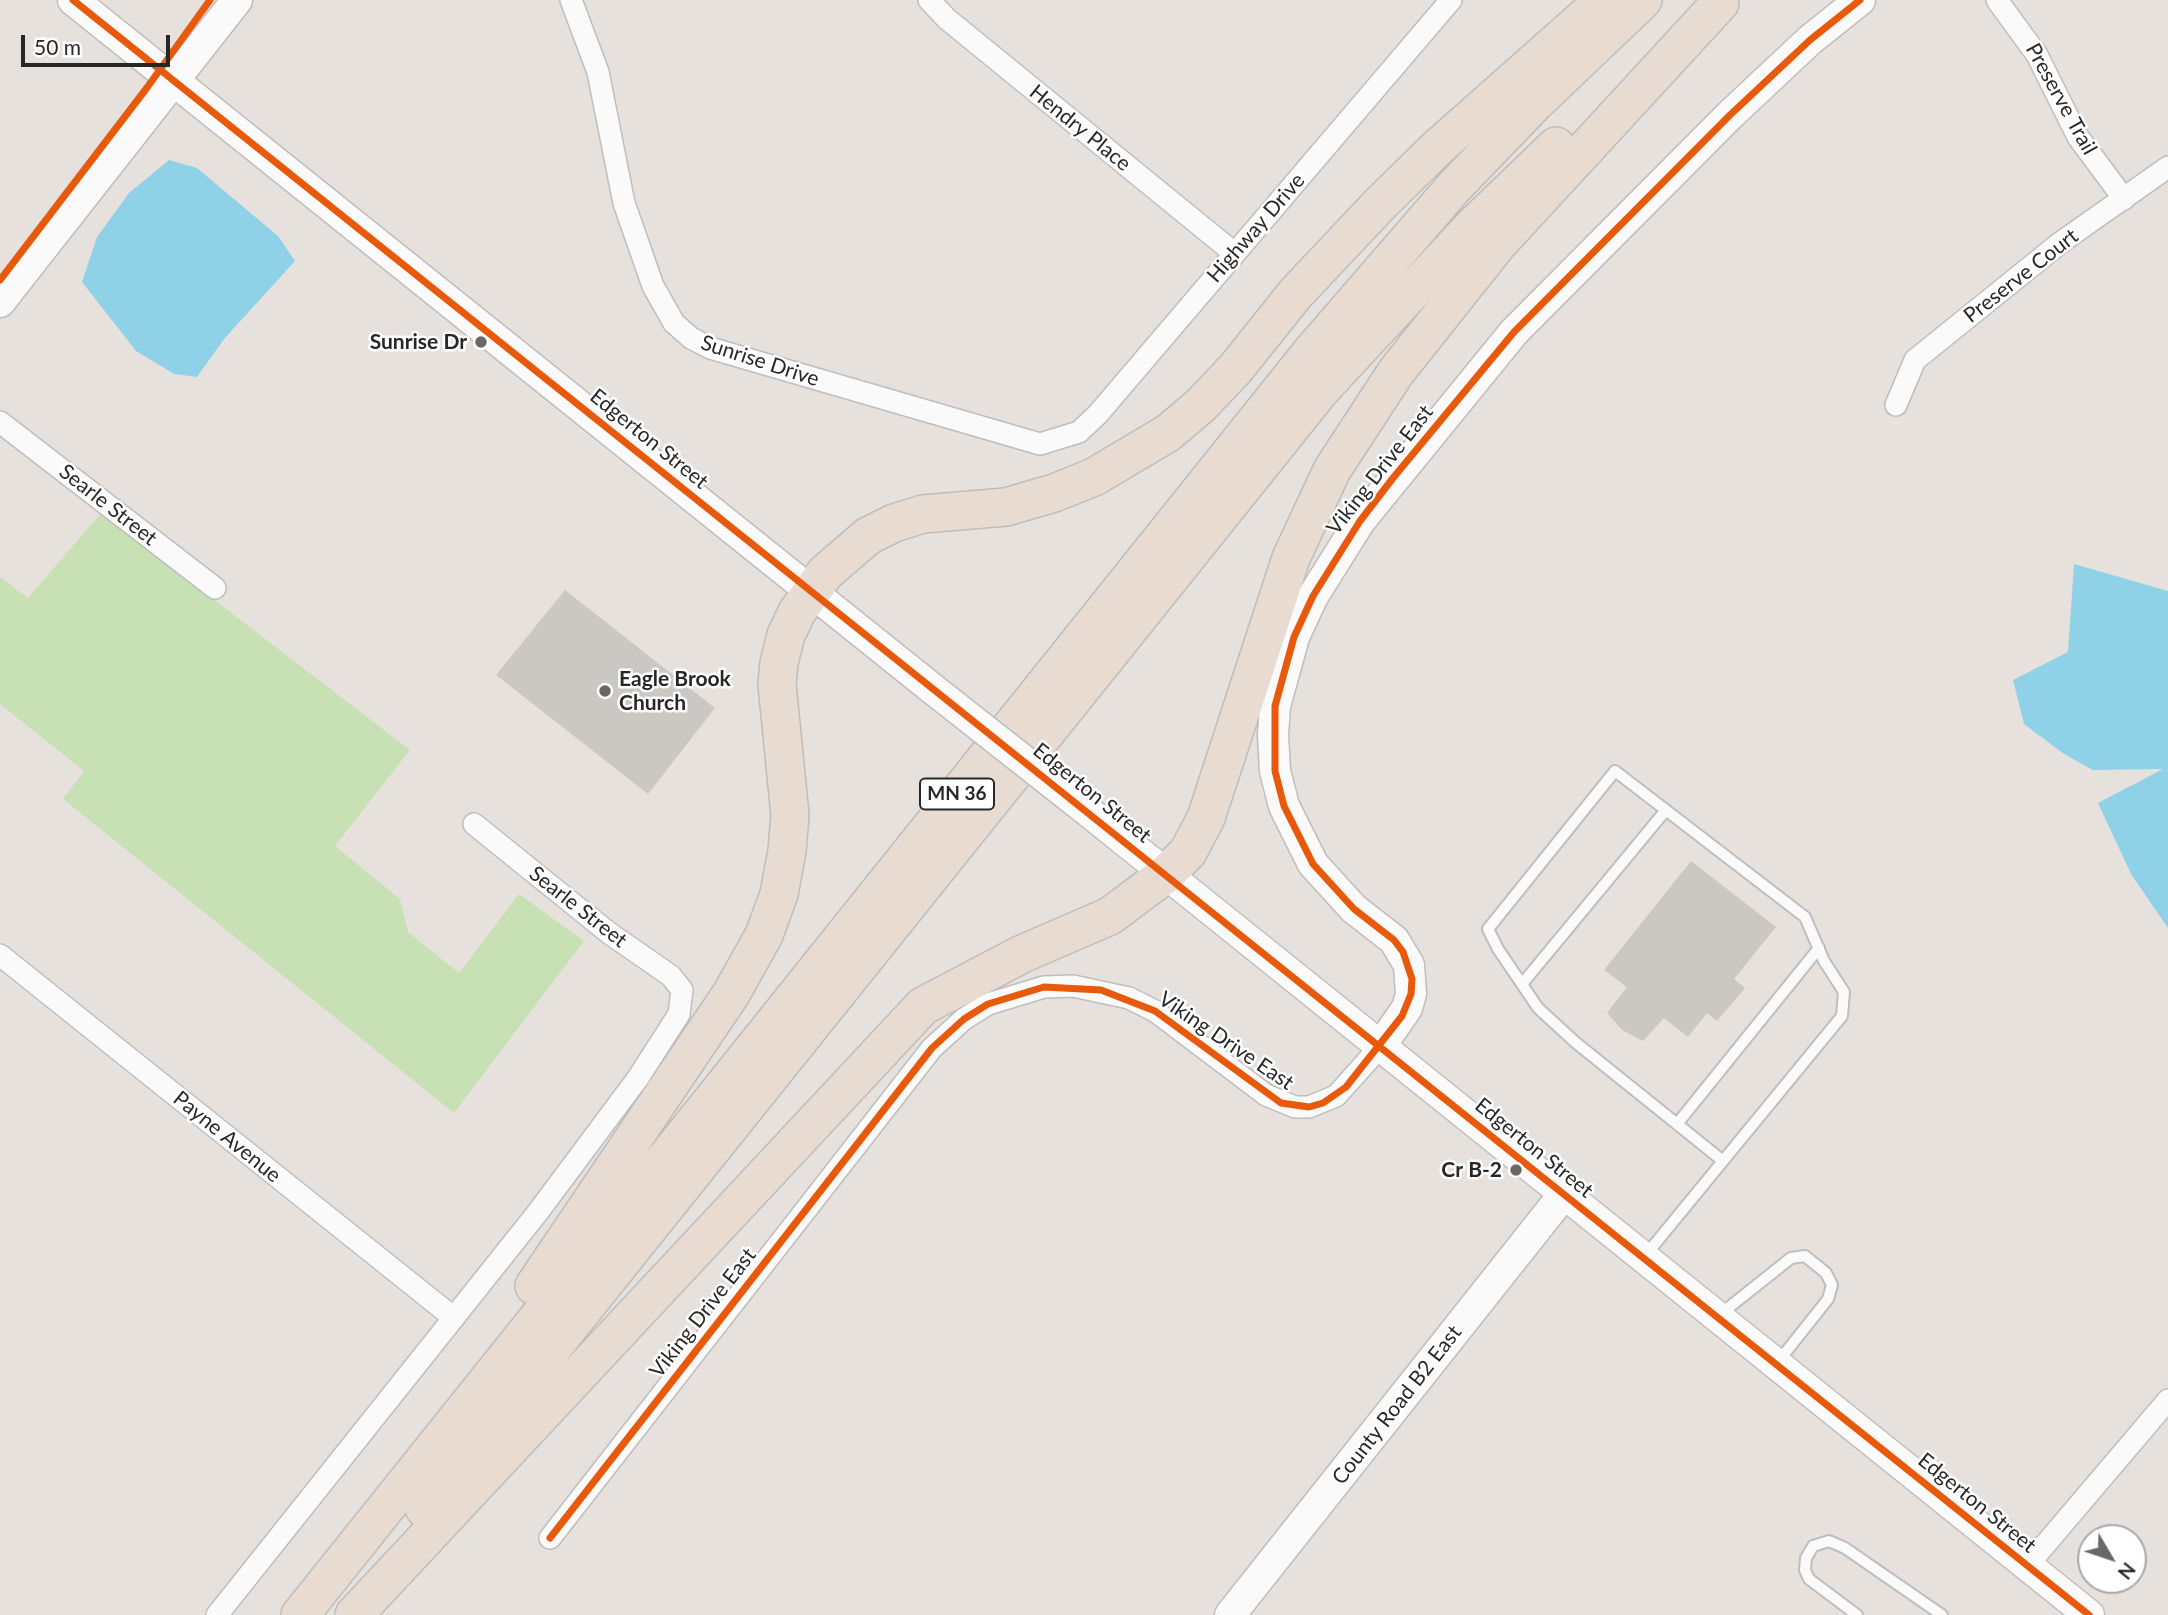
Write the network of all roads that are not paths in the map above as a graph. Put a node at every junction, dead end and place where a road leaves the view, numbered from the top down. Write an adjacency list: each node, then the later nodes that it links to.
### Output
1 (72, 0): 11 (street, Edgerton Street)
2 (237, 0): 11 (street)
3 (571, 0): 18 (street, Sunrise Drive)
4 (929, 0): 14 (street, Hendry Place)
5 (1604, 0): 20 (highway)
6 (1643, 0): 36 (highway, MN 36)
7 (1860, 0): 27 (street, Viking Drive East)
8 (1997, 0): 13 (street, Preserve Trail)
9 (1722, 1): 23 (highway); 41 (highway, MN 36)
10 (1445, 2): 14 (street, Highway Drive)
11 (174, 80): 15 (street); 20 (street, Edgerton Street)
12 (2168, 167): 13 (street, Preserve Court)
13 (2124, 199): 16 (street, Preserve Court)
14 (1234, 253): 18 (street, Highway Drive)
15 (0, 302)
16 (1896, 405)
17 (0, 422): 19 (street, Searle Street)
18 (1059, 441)
19 (215, 588)
20 (811, 591): 23 (street, Edgerton Street, bridge); 36 (highway)
21 (1666, 810): 24 (lane); 26 (lane); 26 (lane)
22 (474, 824): 33 (street, Searle Street)
23 (1166, 874): 27 (street, Edgerton Street); 42 (highway)
24 (1819, 948): 28 (lane); 29 (lane)
25 (0, 955): 33 (street, Payne Avenue)
26 (1522, 984): 28 (lane)
27 (1380, 1047): 30 (street, Edgerton Street); 37 (street, Viking Drive East)
28 (1676, 1124): 29 (lane)
29 (1723, 1161): 31 (lane)
30 (1564, 1194): 31 (street, Edgerton Street); 43 (street, County Road B2 East)
31 (1643, 1258): 32 (street, Edgerton Street)
32 (1717, 1317): 34 (street, Edgerton Street); 34 (lane)
33 (454, 1318): 39 (street)
34 (1777, 1365): 38 (street, Edgerton Street)
35 (2168, 1401): 38 (street)
36 (368, 1529): 40 (highway, MN 36)
37 (550, 1538)
38 (2027, 1566): 46 (street, Edgerton Street)
39 (217, 1615)
40 (300, 1615)
41 (338, 1615)
42 (354, 1615)
43 (1230, 1615)
44 (1857, 1615): 45 (lane)
45 (1942, 1615)
46 (2089, 1615)

